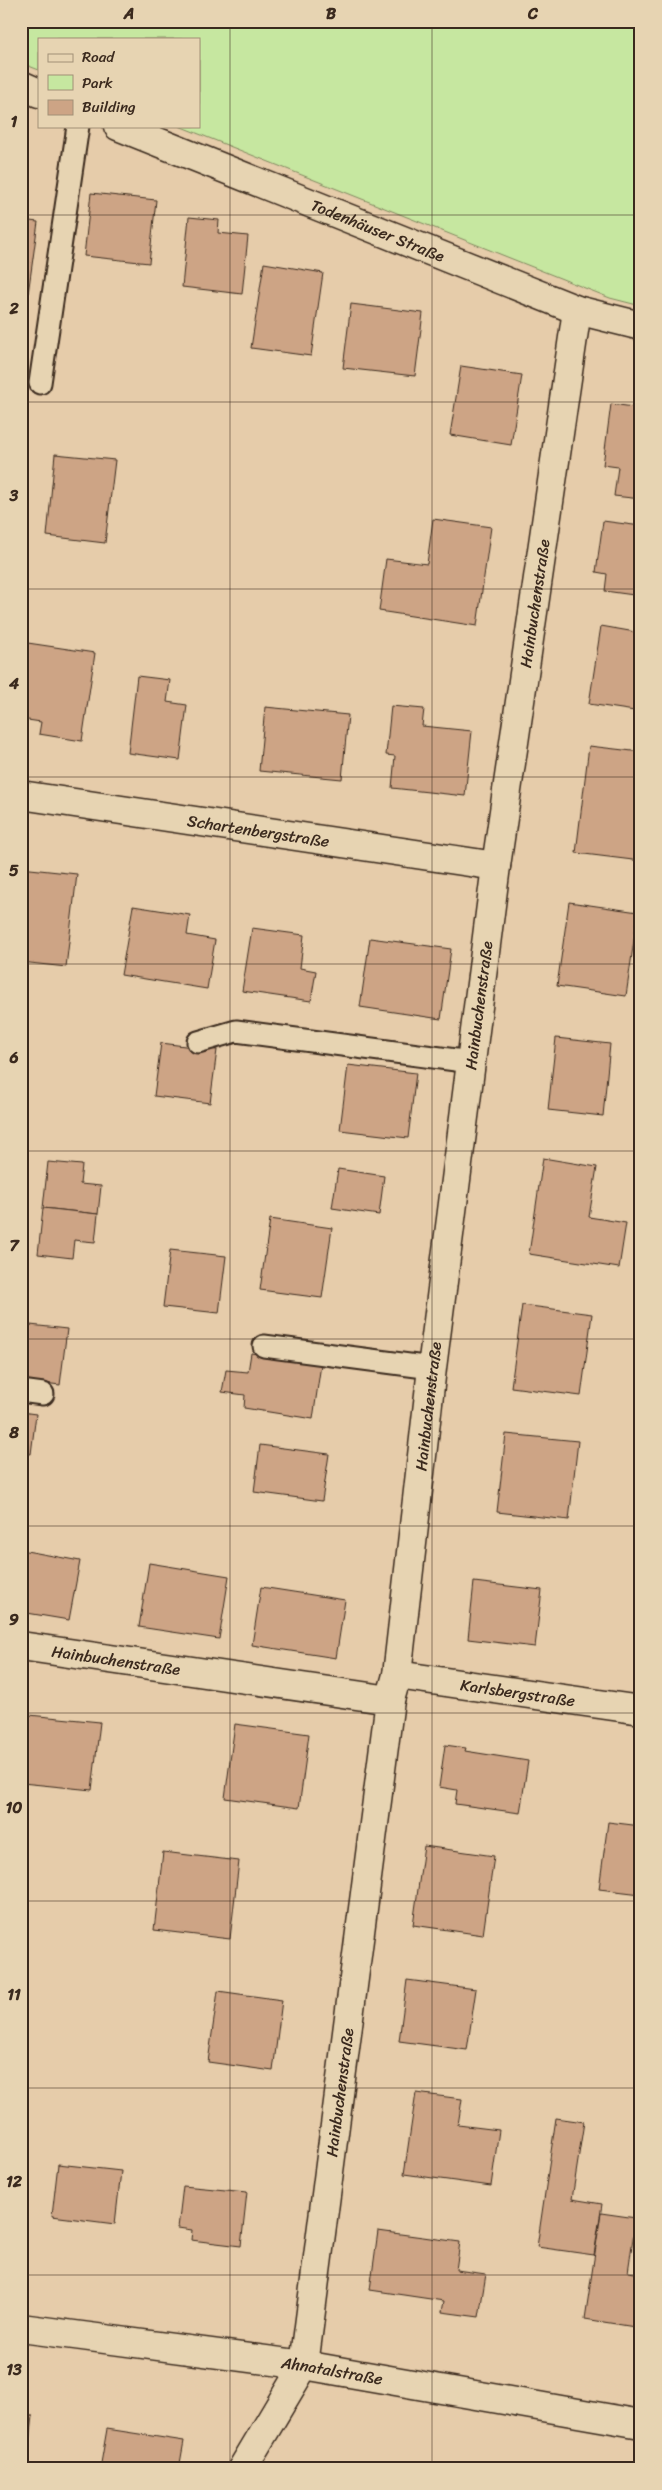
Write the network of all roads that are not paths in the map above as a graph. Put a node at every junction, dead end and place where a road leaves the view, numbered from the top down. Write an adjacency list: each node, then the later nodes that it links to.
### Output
1 (21, 85): 2 (street)
2 (38, 93)
3 (78, 128): 7 (lane)
4 (123, 128): 5 (street, Todenhäuser Straße)
5 (577, 310): 6 (street, Todenhäuser Straße); 9 (street, Hainbuchenstraße)
6 (641, 326)
7 (40, 383)
8 (21, 794): 9 (street, Schartenbergstraße)
9 (496, 866): 11 (street, Hainbuchenstraße)
10 (198, 1042): 11 (lane)
11 (471, 1062): 13 (street, Hainbuchenstraße)
12 (264, 1346): 13 (lane)
13 (432, 1368): 17 (street, Hainbuchenstraße)
14 (21, 1391): 15 (lane)
15 (43, 1394)
16 (21, 1646): 17 (street, Hainbuchenstraße)
17 (393, 1687): 18 (street, Karlsbergstraße); 20 (street, Hainbuchenstraße)
18 (641, 1710)
19 (21, 2328): 20 (street, Ahnatalstraße)
20 (304, 2366): 21 (street, Ahnatalstraße); 22 (street, Hainbuchenstraße)
21 (641, 2424)
22 (242, 2469)

